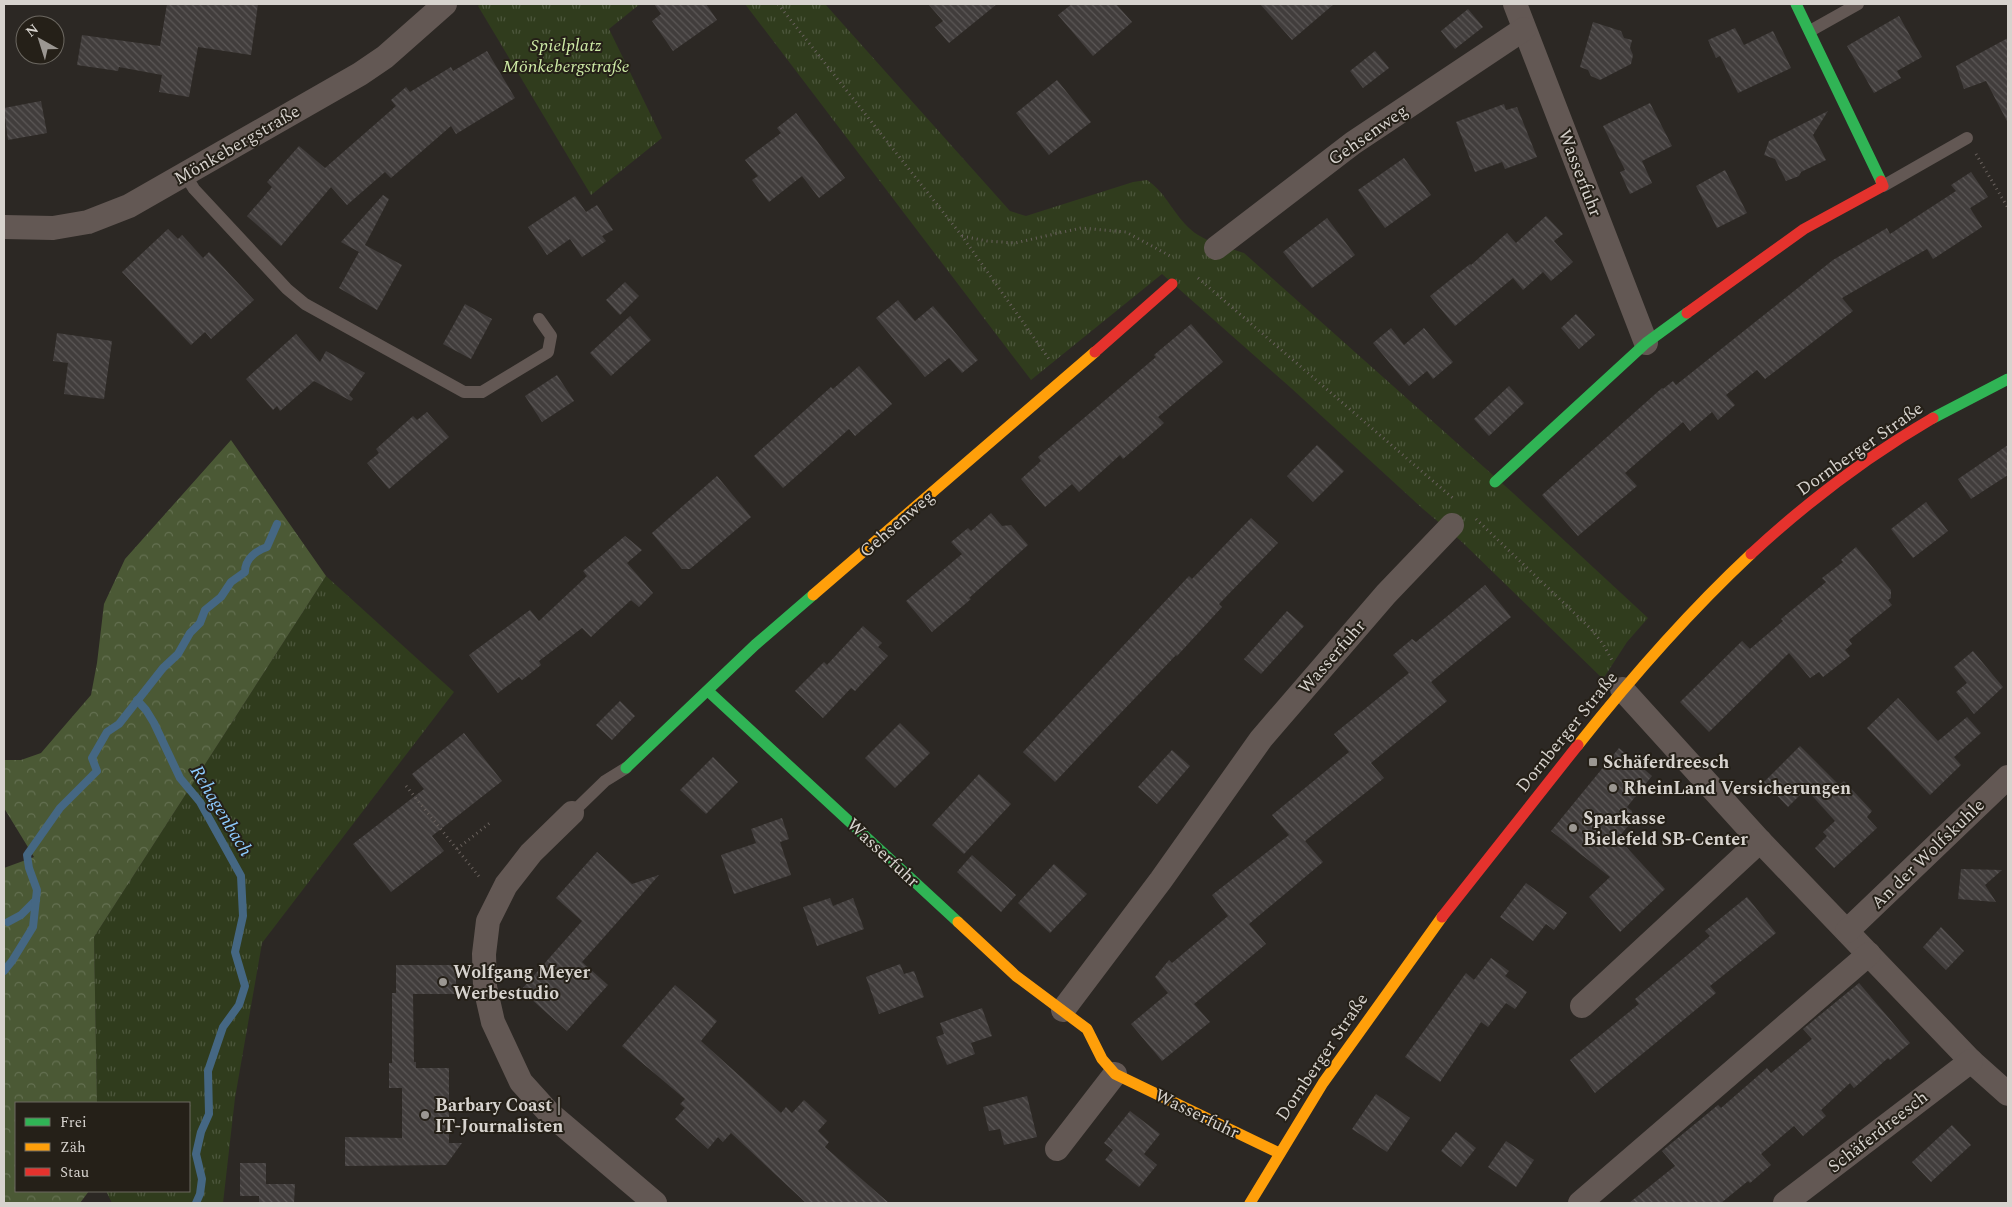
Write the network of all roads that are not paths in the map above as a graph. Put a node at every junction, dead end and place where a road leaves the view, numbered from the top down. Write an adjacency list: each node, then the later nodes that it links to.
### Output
1 (445, 4): 8 (street, Mönkebergstraße)
2 (1514, 4): 5 (street, Wasserfuhr)
3 (1796, 4): 6 (street)
4 (1858, 4): 6 (lane)
5 (1524, 29): 11 (street, Gehsenweg); 14 (street, Wasserfuhr)
6 (1810, 31): 9 (street)
7 (1967, 138): 9 (lane)
8 (186, 176): 10 (street, Mönkebergstraße); 13 (lane)
9 (1883, 186): 14 (street)
10 (4, 227)
11 (1216, 248)
12 (1172, 284): 19 (street, Gehsenweg)
13 (539, 319)
14 (1646, 343): 16 (street)
15 (2008, 379): 18 (street, Dornberger Straße)
16 (1495, 482)
17 (1459, 518): 27 (street, Wasserfuhr)
18 (1619, 679): 23 (street); 32 (street, Dornberger Straße)
19 (708, 691): 20 (street, Gehsenweg); 27 (street, Wasserfuhr)
20 (626, 768): 22 (lane)
21 (2008, 777): 24 (street, An der Wolfskuhle)
22 (572, 813): 33 (street)
23 (1760, 841): 24 (street); 26 (street)
24 (1847, 931): 25 (street)
25 (1868, 954): 28 (street); 35 (street)
26 (1582, 1006)
27 (1063, 1010): 29 (street, Wasserfuhr)
28 (1971, 1061): 30 (street); 36 (street, Schäferdreesch)
29 (1115, 1074): 31 (street); 32 (street, Wasserfuhr)
30 (2008, 1094)
31 (1057, 1149)
32 (1279, 1153): 34 (street, Dornberger Straße)
33 (655, 1203)
34 (1250, 1203)
35 (1580, 1203)
36 (1785, 1203)

